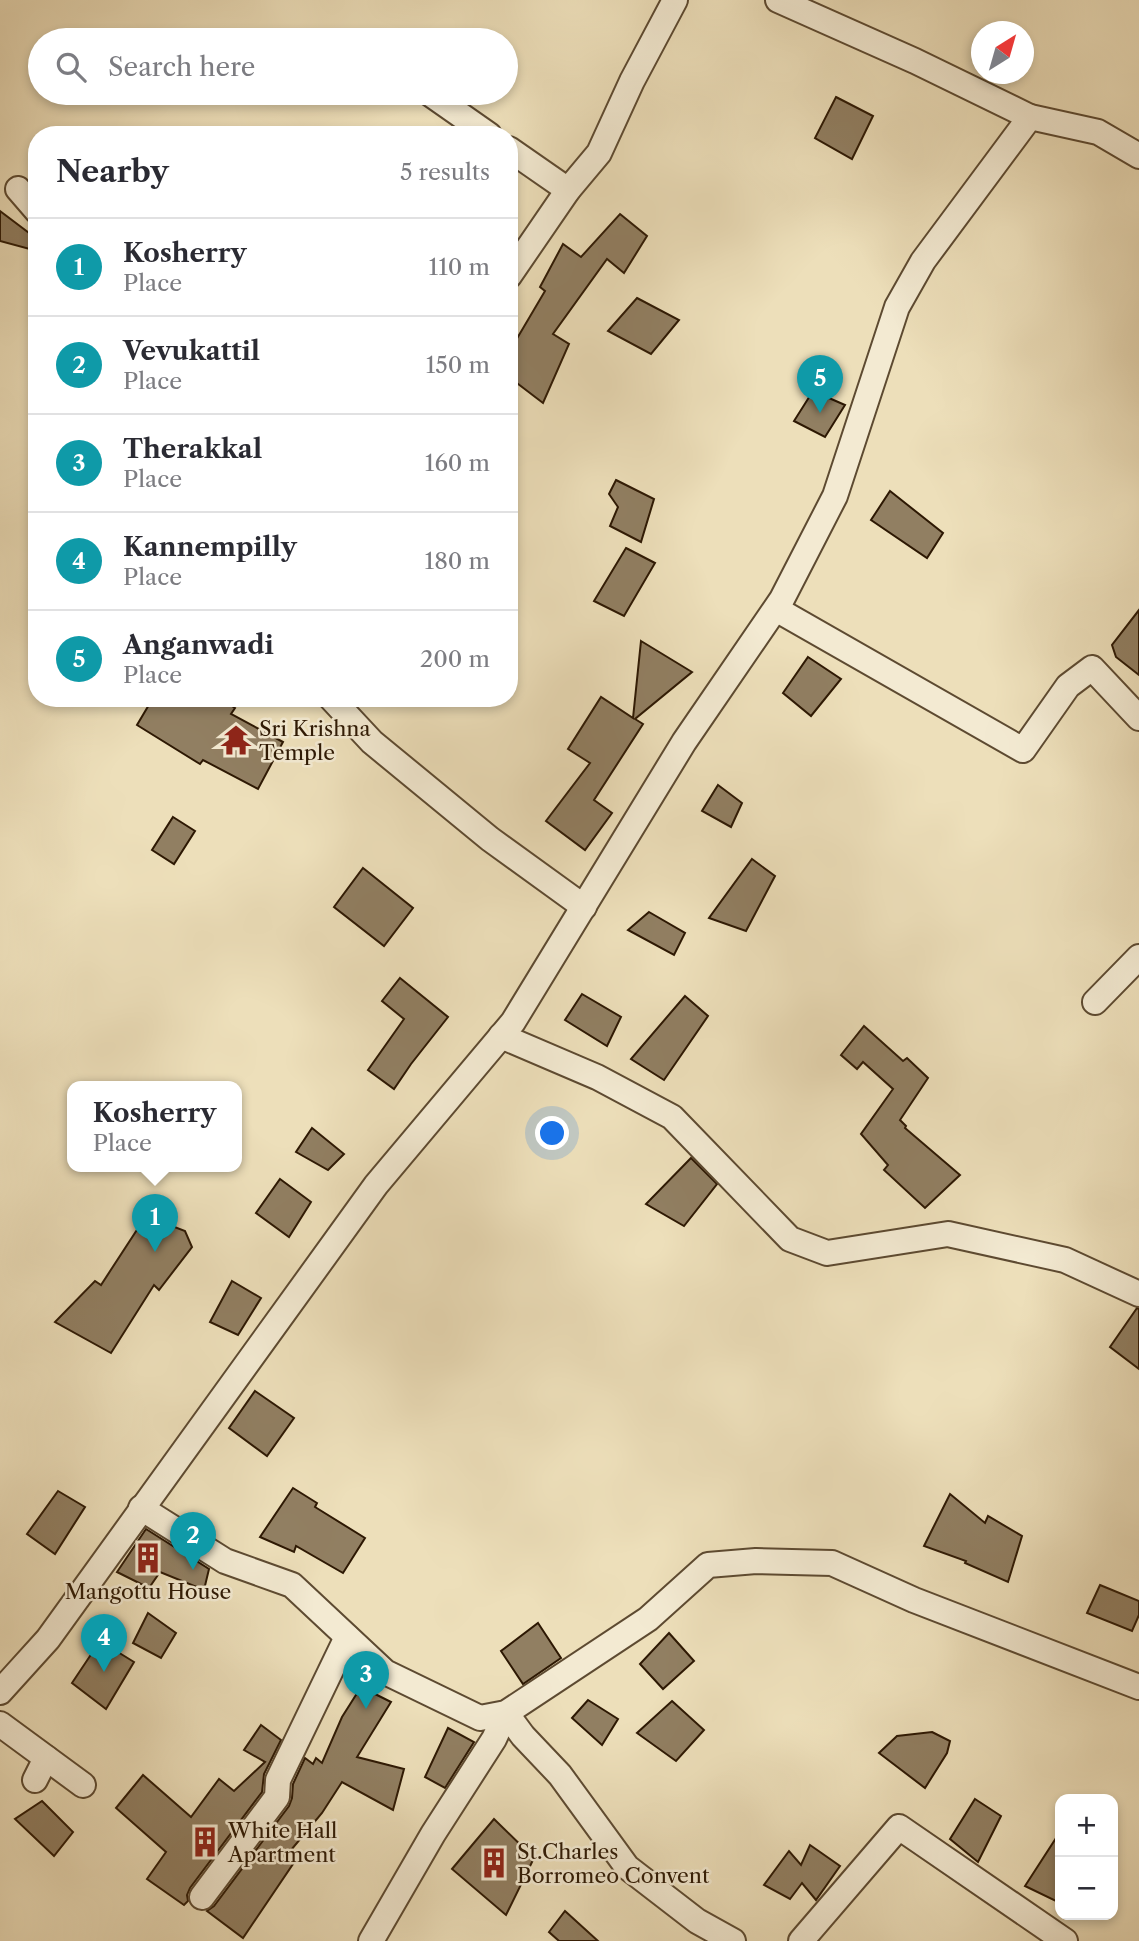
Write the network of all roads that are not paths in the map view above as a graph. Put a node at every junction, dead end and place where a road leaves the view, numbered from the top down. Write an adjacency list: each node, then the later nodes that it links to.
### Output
1 (675, 0): 9 (street)
2 (778, 0): 4 (street)
3 (446, 105): 5 (street)
4 (1030, 117): 7 (street); 12 (street)
5 (476, 126)
6 (518, 155): 9 (street)
7 (1139, 156)
8 (18, 189): 10 (street)
9 (568, 190): 11 (street)
10 (28, 201)
11 (518, 263)
12 (776, 609): 14 (street); 15 (street)
13 (339, 707): 15 (street)
14 (1139, 718)
15 (584, 907): 18 (street)
16 (1139, 957): 17 (street)
17 (1095, 1002)
18 (501, 1036): 19 (street); 20 (street)
19 (1139, 1294)
20 (141, 1507): 21 (street); 23 (street)
21 (347, 1636): 24 (street); 27 (street)
22 (1139, 1687): 24 (street)
23 (0, 1692)
24 (506, 1713): 28 (street); 29 (street)
25 (0, 1724): 26 (street)
26 (83, 1785)
27 (202, 1897)
28 (371, 1941)
29 (733, 1941)
30 (801, 1941): 31 (street)
31 (1065, 1941)

